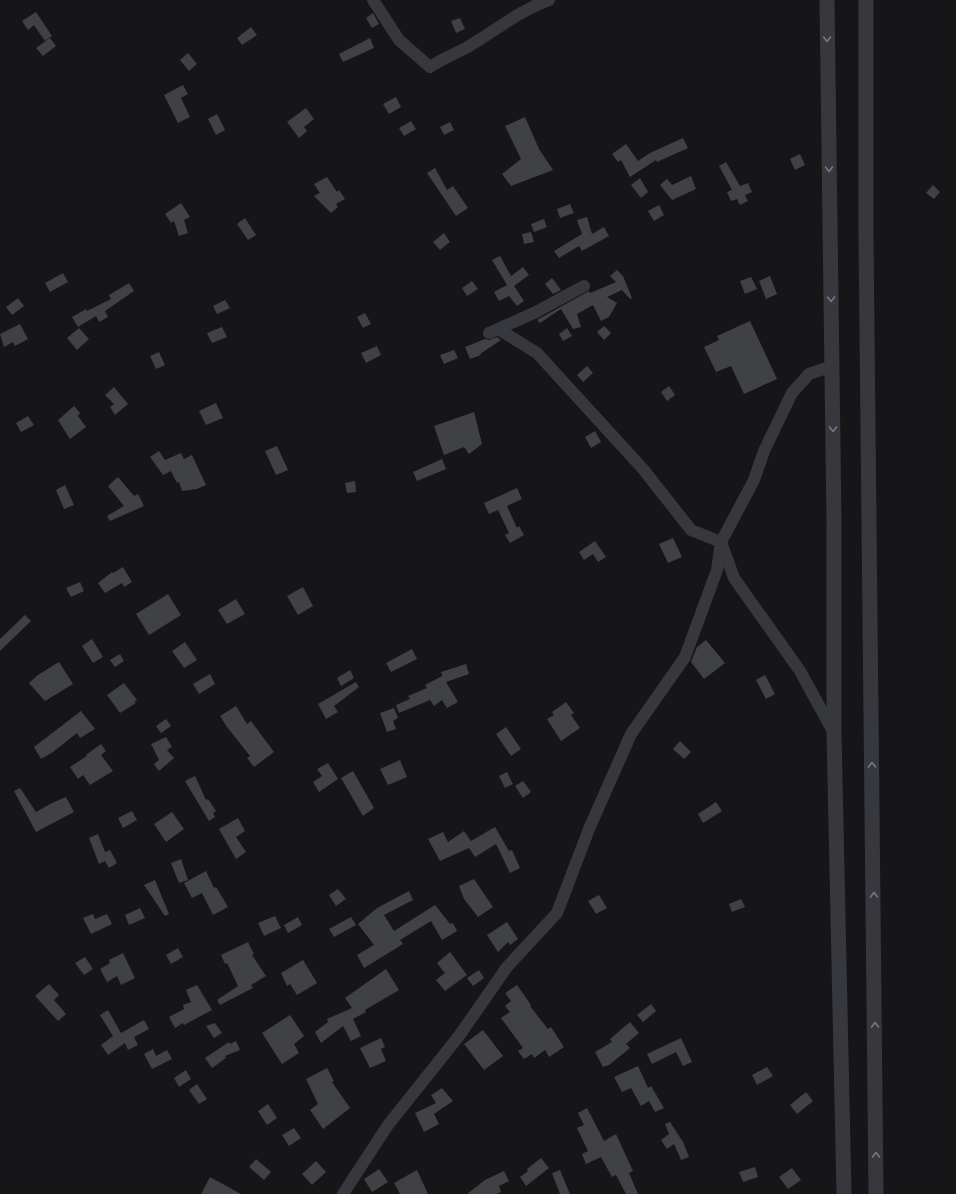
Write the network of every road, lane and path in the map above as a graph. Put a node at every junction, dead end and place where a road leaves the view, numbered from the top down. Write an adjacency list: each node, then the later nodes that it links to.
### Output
1 (373, 0): 2 (street)
2 (548, 0)
3 (827, 0): 6 (street, one-way to 6)
4 (866, 0): 11 (street, one-way to 4)
5 (584, 286): 7 (street)
6 (832, 366): 7 (street); 8 (street, one-way to 8)
7 (721, 542): 8 (street); 9 (street)
8 (834, 733): 10 (street)
9 (343, 1194)
10 (844, 1194)
11 (876, 1194)

